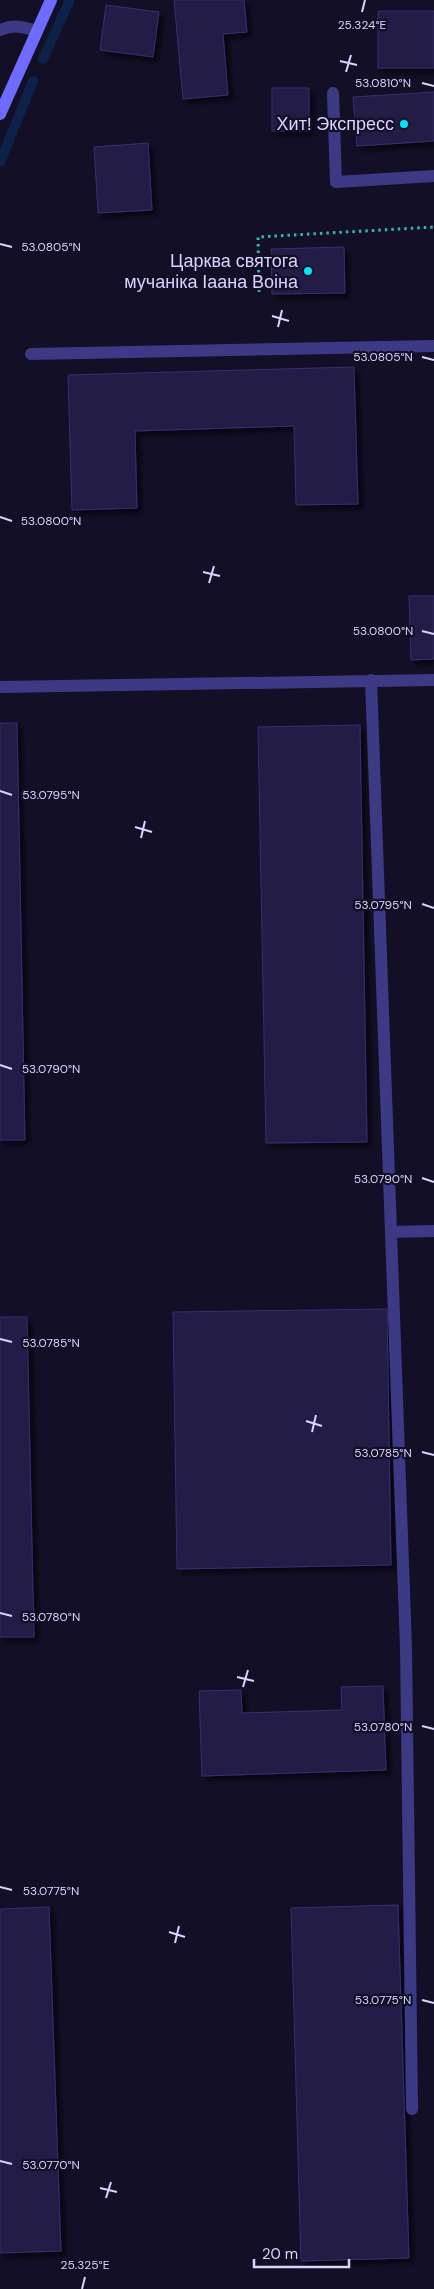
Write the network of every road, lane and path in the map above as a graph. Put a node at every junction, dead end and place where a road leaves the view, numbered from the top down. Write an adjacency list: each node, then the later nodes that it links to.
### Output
1 (51, 0): 3 (main road)
2 (0, 30): 3 (street)
3 (38, 31): 5 (main road)
4 (333, 93): 6 (street)
5 (0, 114)
6 (434, 176)
7 (434, 227): 8 (path)
8 (259, 292)
9 (434, 346): 10 (street)
10 (31, 354)
11 (371, 680): 12 (street); 13 (street); 14 (street)
12 (434, 680)
13 (0, 686)
14 (391, 1232): 15 (street); 16 (street)
15 (434, 1232)
16 (412, 2109)

